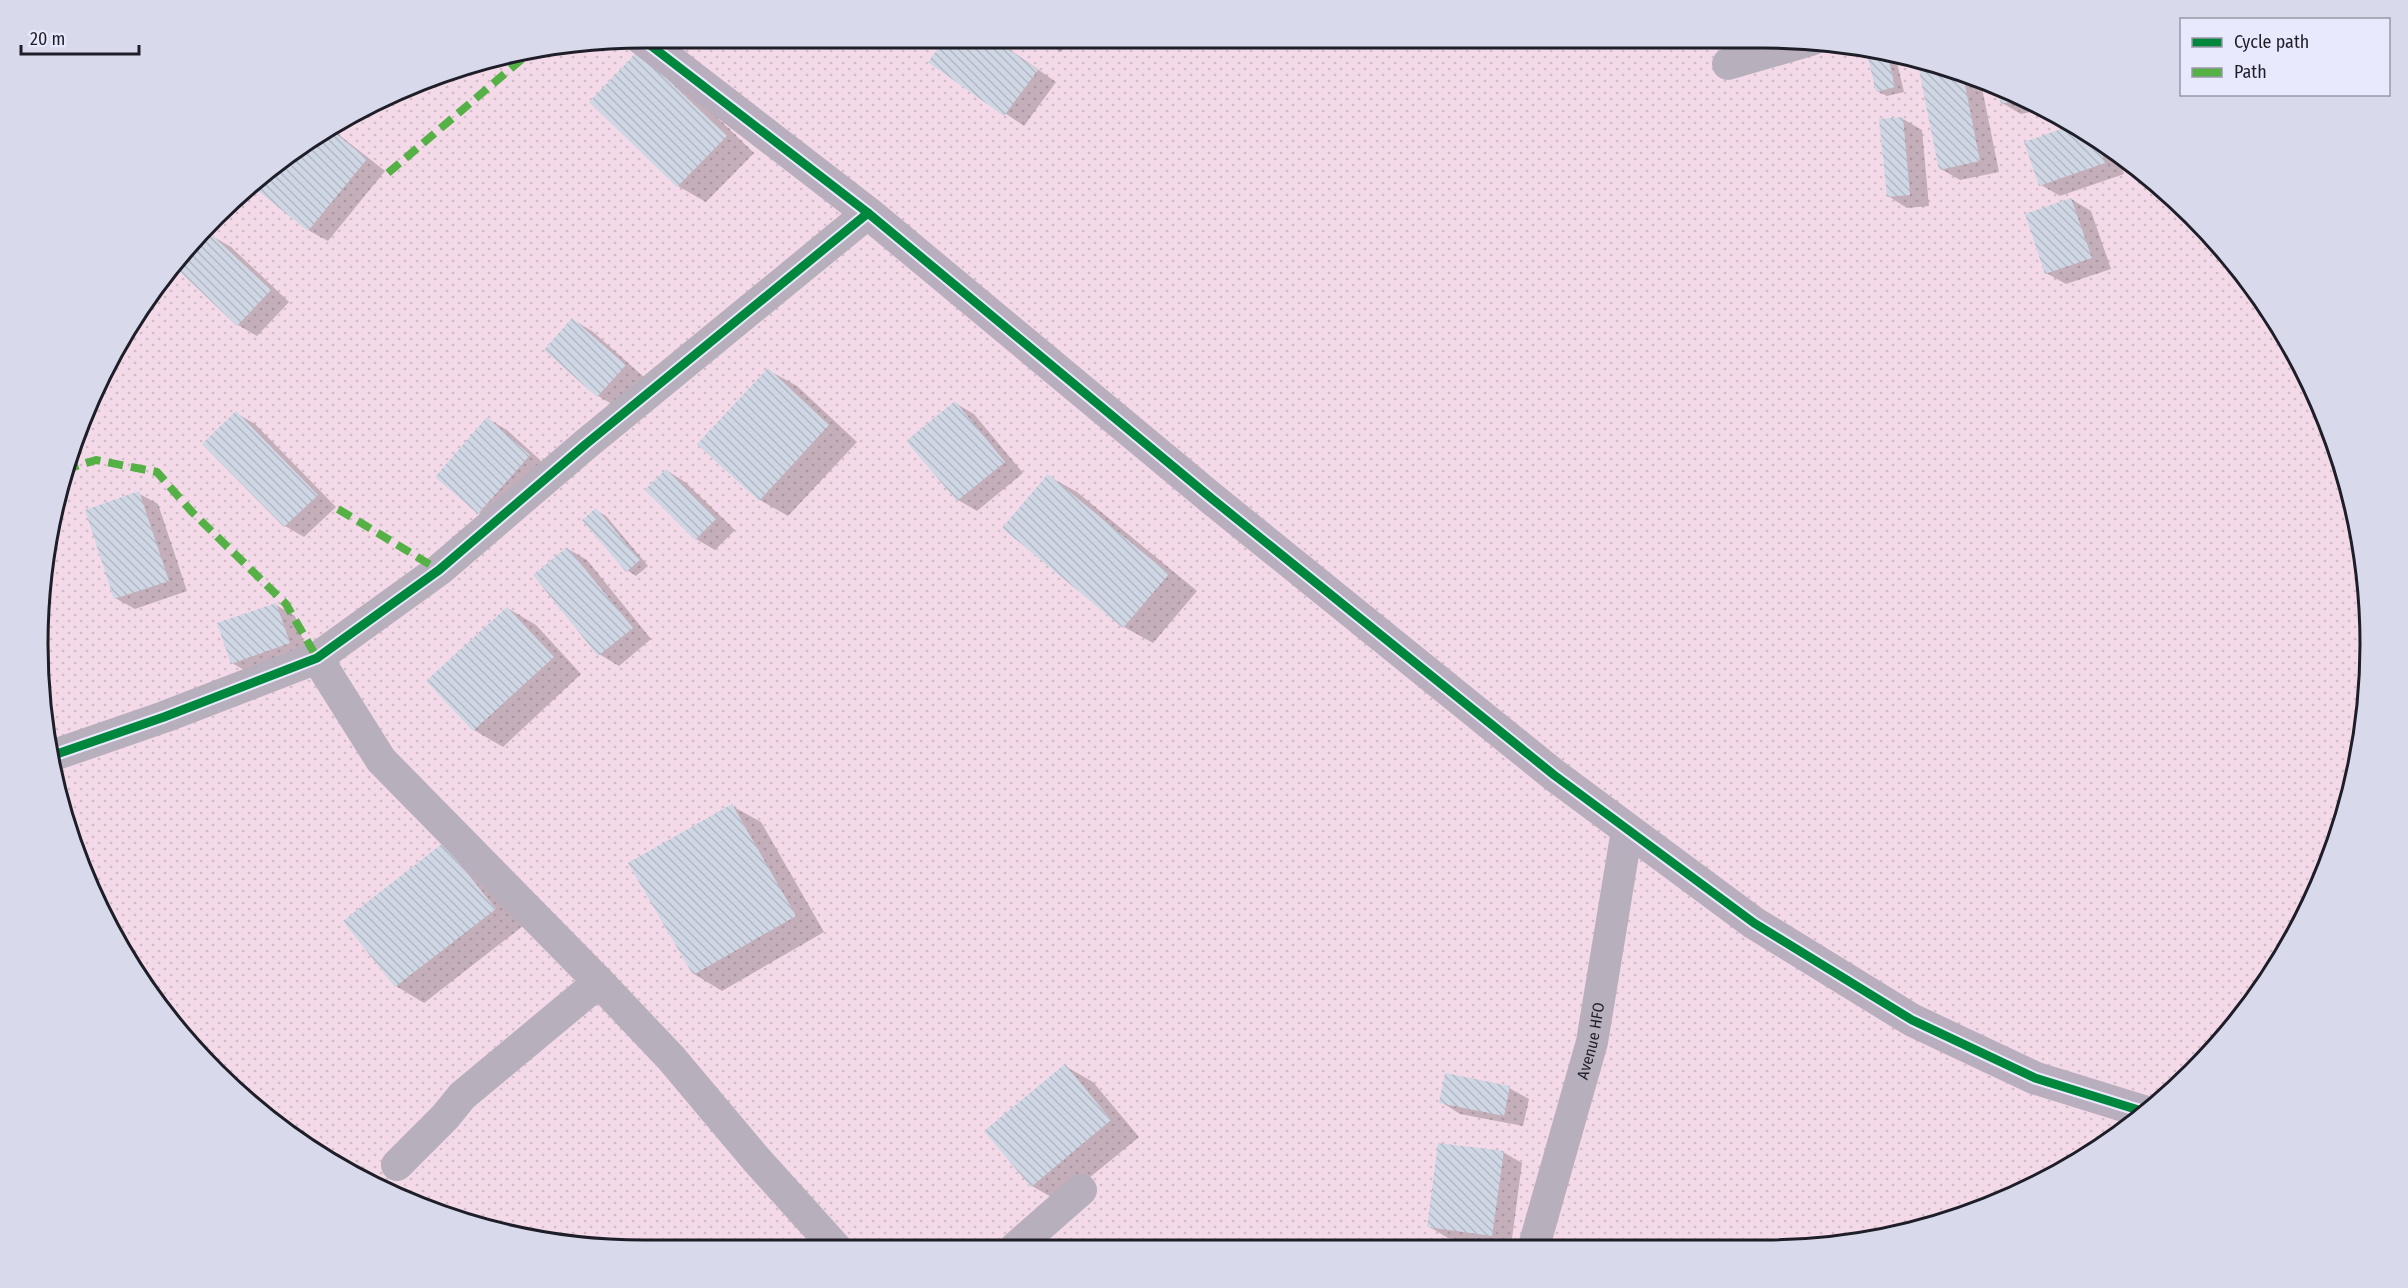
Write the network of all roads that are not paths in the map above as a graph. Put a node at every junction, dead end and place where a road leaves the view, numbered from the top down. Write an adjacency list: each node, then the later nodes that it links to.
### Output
1 (654, 48): 4 (street)
2 (1782, 48): 3 (street)
3 (1728, 64)
4 (868, 213): 5 (street); 7 (street)
5 (317, 657): 6 (street); 8 (street)
6 (58, 754)
7 (1627, 830): 9 (street); 14 (street, Avenue HFO)
8 (599, 982): 10 (street); 12 (street)
9 (2136, 1109)
10 (397, 1164)
11 (1080, 1190): 13 (street)
12 (829, 1240)
13 (1024, 1240)
14 (1536, 1240)

